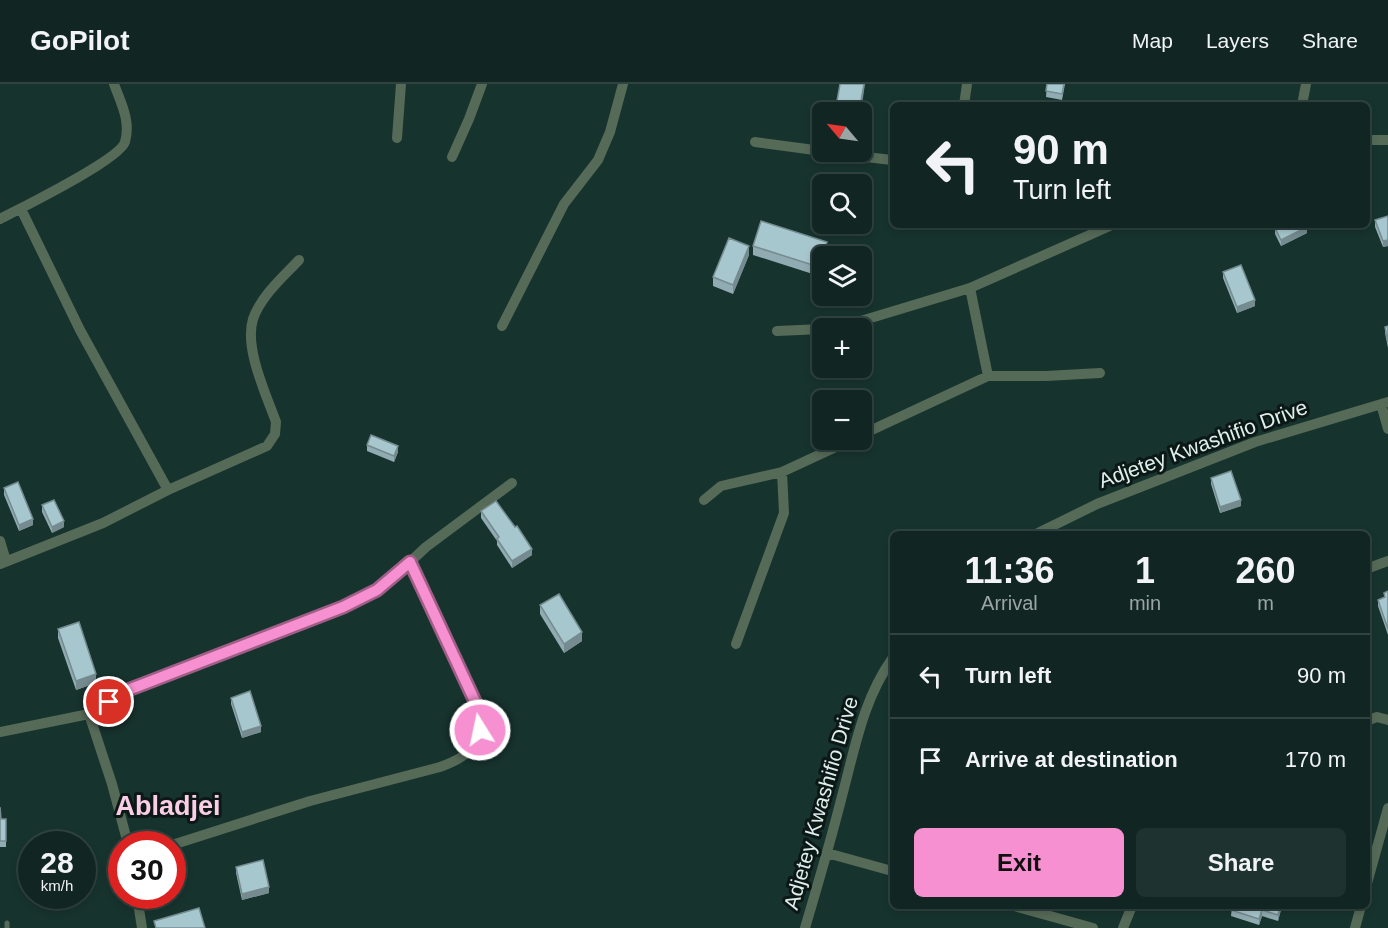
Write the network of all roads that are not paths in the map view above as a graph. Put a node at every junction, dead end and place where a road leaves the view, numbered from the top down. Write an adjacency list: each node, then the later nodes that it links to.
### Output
1 (114, 84): 17 (street)
2 (401, 84): 9 (street)
3 (482, 84): 14 (street)
4 (624, 84): 23 (street)
5 (967, 84): 7 (street)
6 (1306, 84): 8 (street)
7 (964, 102)
8 (1303, 102)
9 (397, 138)
10 (1370, 140): 11 (street)
11 (1388, 140)
12 (755, 142): 13 (street)
13 (812, 150)
14 (452, 157)
15 (872, 157): 16 (street)
16 (890, 160)
17 (21, 209): 18 (street); 34 (street)
18 (0, 219)
19 (1105, 228): 21 (street)
20 (299, 260): 34 (street)
21 (970, 288): 22 (street); 27 (street)
22 (871, 318)
23 (502, 326)
24 (812, 329): 25 (street)
25 (777, 331)
26 (1100, 373): 27 (street)
27 (988, 376): 30 (street)
28 (1384, 403): 29 (street); 36 (street, Adjetey Kwashifio Drive)
29 (1388, 429)
30 (872, 430)
31 (830, 450): 32 (street)
32 (783, 472): 35 (street); 42 (street)
33 (512, 483): 40 (street)
34 (168, 490): 39 (street)
35 (704, 500)
36 (1042, 531)
37 (0, 541): 39 (street)
38 (1388, 561): 41 (street)
39 (3, 562)
40 (410, 562): 44 (street); 50 (street)
41 (1370, 568)
42 (736, 644)
43 (890, 662): 51 (street, Adjetey Kwashifio Drive)
44 (89, 714): 47 (street); 49 (street)
45 (1370, 720): 46 (street)
46 (1388, 720)
47 (0, 732)
48 (1388, 808): 53 (street)
49 (125, 831)
50 (186, 841)
51 (827, 853): 52 (street); 59 (street, Adjetey Kwashifio Drive)
52 (890, 871)
53 (1370, 873)
54 (139, 909): 58 (street)
55 (1025, 909): 60 (street)
56 (1131, 909): 61 (street)
57 (1360, 909): 62 (street)
58 (142, 928)
59 (805, 928)
60 (1093, 928)
61 (1123, 928)
62 (1355, 928)

